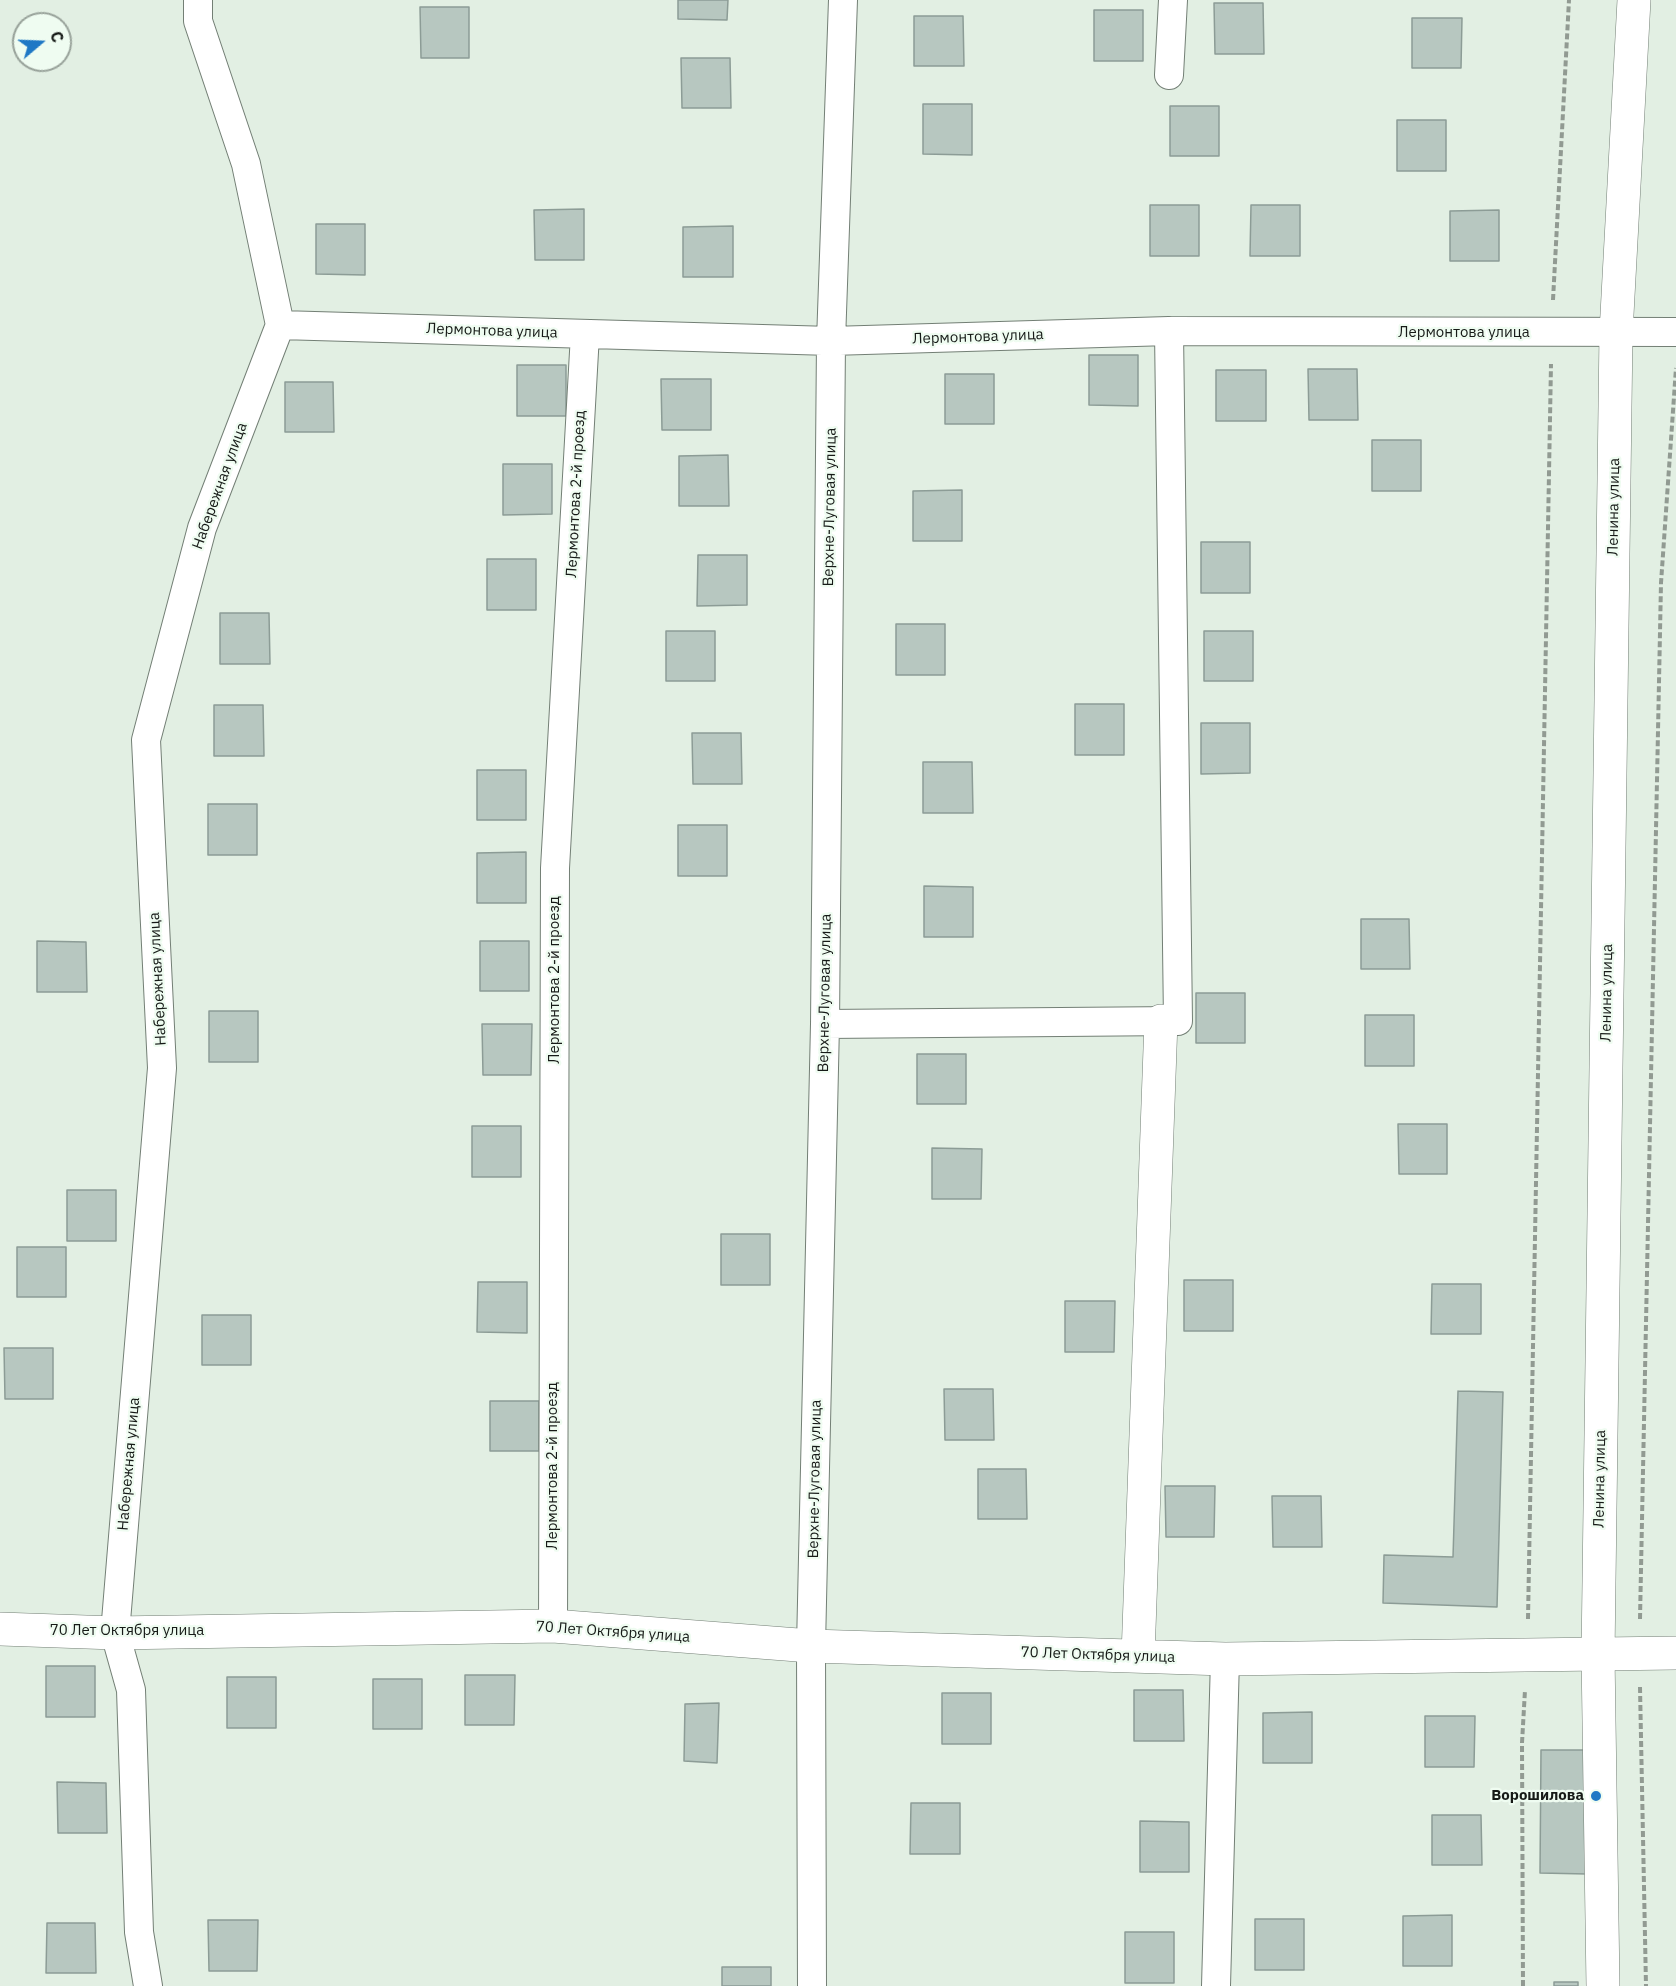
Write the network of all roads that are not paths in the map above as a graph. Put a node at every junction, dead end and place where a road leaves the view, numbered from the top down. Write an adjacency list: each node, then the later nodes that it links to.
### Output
1 (198, 0): 6 (street)
2 (843, 0): 11 (street, Верхне-Луговая улица)
3 (1173, 0): 5 (street)
4 (1634, 0): 9 (street, Ленина улица)
5 (1169, 75)
6 (280, 325): 10 (street, Лермонтова улица); 16 (street, Набережная улица)
7 (1169, 331): 9 (street, Лермонтова улица); 11 (street, Лермонтова улица); 12 (street)
8 (1676, 332): 9 (street, Лермонтова улица)
9 (1616, 333): 19 (street, Ленина улица)
10 (585, 334): 11 (street, Лермонтова улица); 14 (street, Лермонтова 2-й проезд)
11 (831, 341): 13 (street, Верхне-Луговая улица)
12 (1170, 1021): 13 (street); 20 (street)
13 (825, 1024): 17 (street, Верхне-Луговая улица)
14 (552, 1626): 16 (street, 70 Лет Октября улица); 17 (street, 70 Лет Октября улица)
15 (0, 1629): 16 (street, 70 Лет Октября улица)
16 (115, 1633): 22 (street, Набережная улица)
17 (811, 1646): 20 (street, 70 Лет Октября улица); 23 (street, Верхне-Луговая улица)
18 (1676, 1653): 19 (street, 70 Лет Октября улица)
19 (1598, 1654): 21 (street, 70 Лет Октября улица); 25 (street, Ленина улица)
20 (1138, 1656): 21 (street, 70 Лет Октября улица)
21 (1225, 1659): 24 (street)
22 (148, 1986)
23 (812, 1986)
24 (1216, 1986)
25 (1602, 1986)

